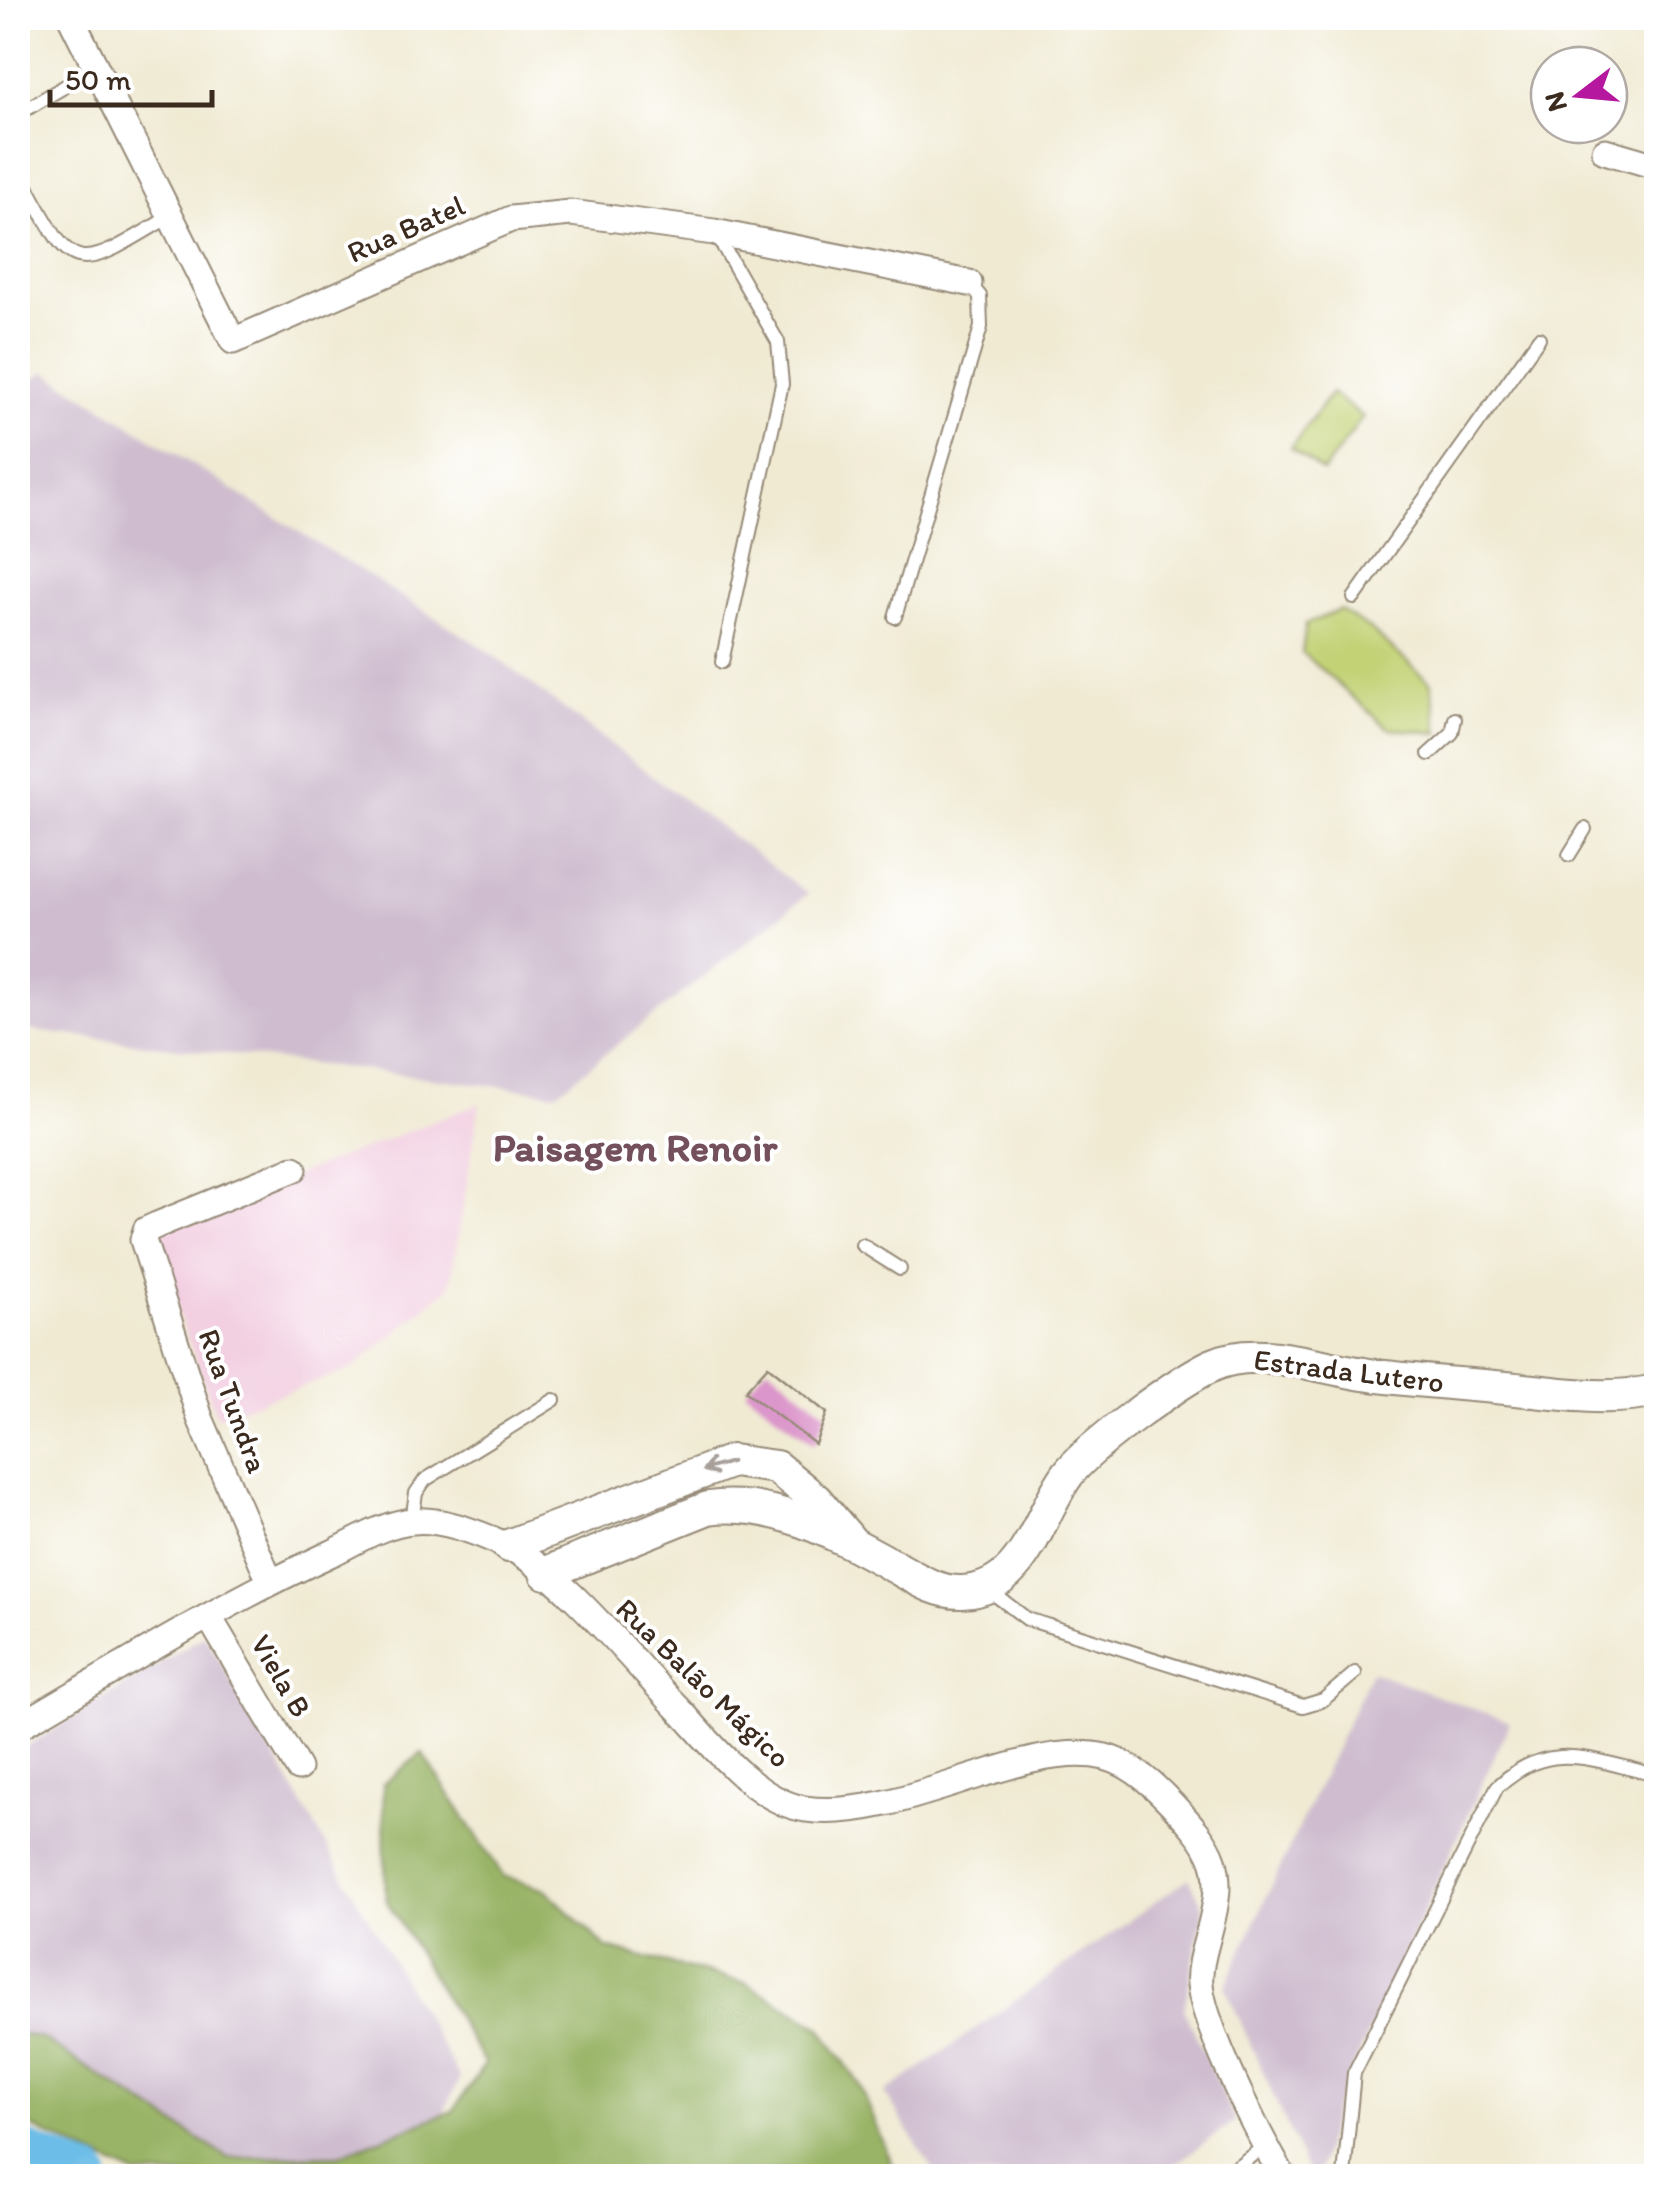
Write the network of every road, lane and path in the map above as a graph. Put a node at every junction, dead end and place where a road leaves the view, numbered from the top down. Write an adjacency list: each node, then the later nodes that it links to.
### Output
1 (71, 18): 2 (street, Rua Batel)
2 (96, 68): 3 (lane); 7 (street, Rua Batel)
3 (18, 114)
4 (1605, 151): 5 (street)
5 (1656, 166)
6 (18, 170): 7 (lane)
7 (172, 215): 8 (street, Rua Batel)
8 (714, 232): 9 (street, Rua Batel); 13 (lane)
9 (969, 283): 12 (lane)
10 (1539, 338): 11 (lane)
11 (1354, 598)
12 (895, 617)
13 (722, 662)
14 (1455, 719): 15 (lane)
15 (1428, 754)
16 (1585, 829): 17 (lane)
17 (1569, 855)
18 (294, 1169): 28 (street, Rua Tundra)
19 (862, 1244): 20 (lane)
20 (900, 1269)
21 (1656, 1390): 29 (street, Estrada Lutero)
22 (554, 1400): 24 (lane)
23 (762, 1486): 25 (street); 25 (street); 26 (street, one-way to 26); 27 (street)
24 (412, 1520): 26 (street, Rua Balão Mágico); 28 (street)
25 (852, 1542): 29 (street)
26 (508, 1546): 27 (street, Rua Balão Mágico)
27 (546, 1573): 35 (street, Rua Balão Mágico)
28 (270, 1581): 30 (street)
29 (984, 1587): 31 (lane)
30 (209, 1616): 32 (street); 33 (street, Viela B)
31 (1355, 1673)
32 (18, 1727)
33 (298, 1768)
34 (1656, 1774): 38 (lane)
35 (1265, 2146): 36 (lane); 37 (street, Rua Balão Mágico)
36 (1224, 2176)
37 (1283, 2176)
38 (1344, 2176)

